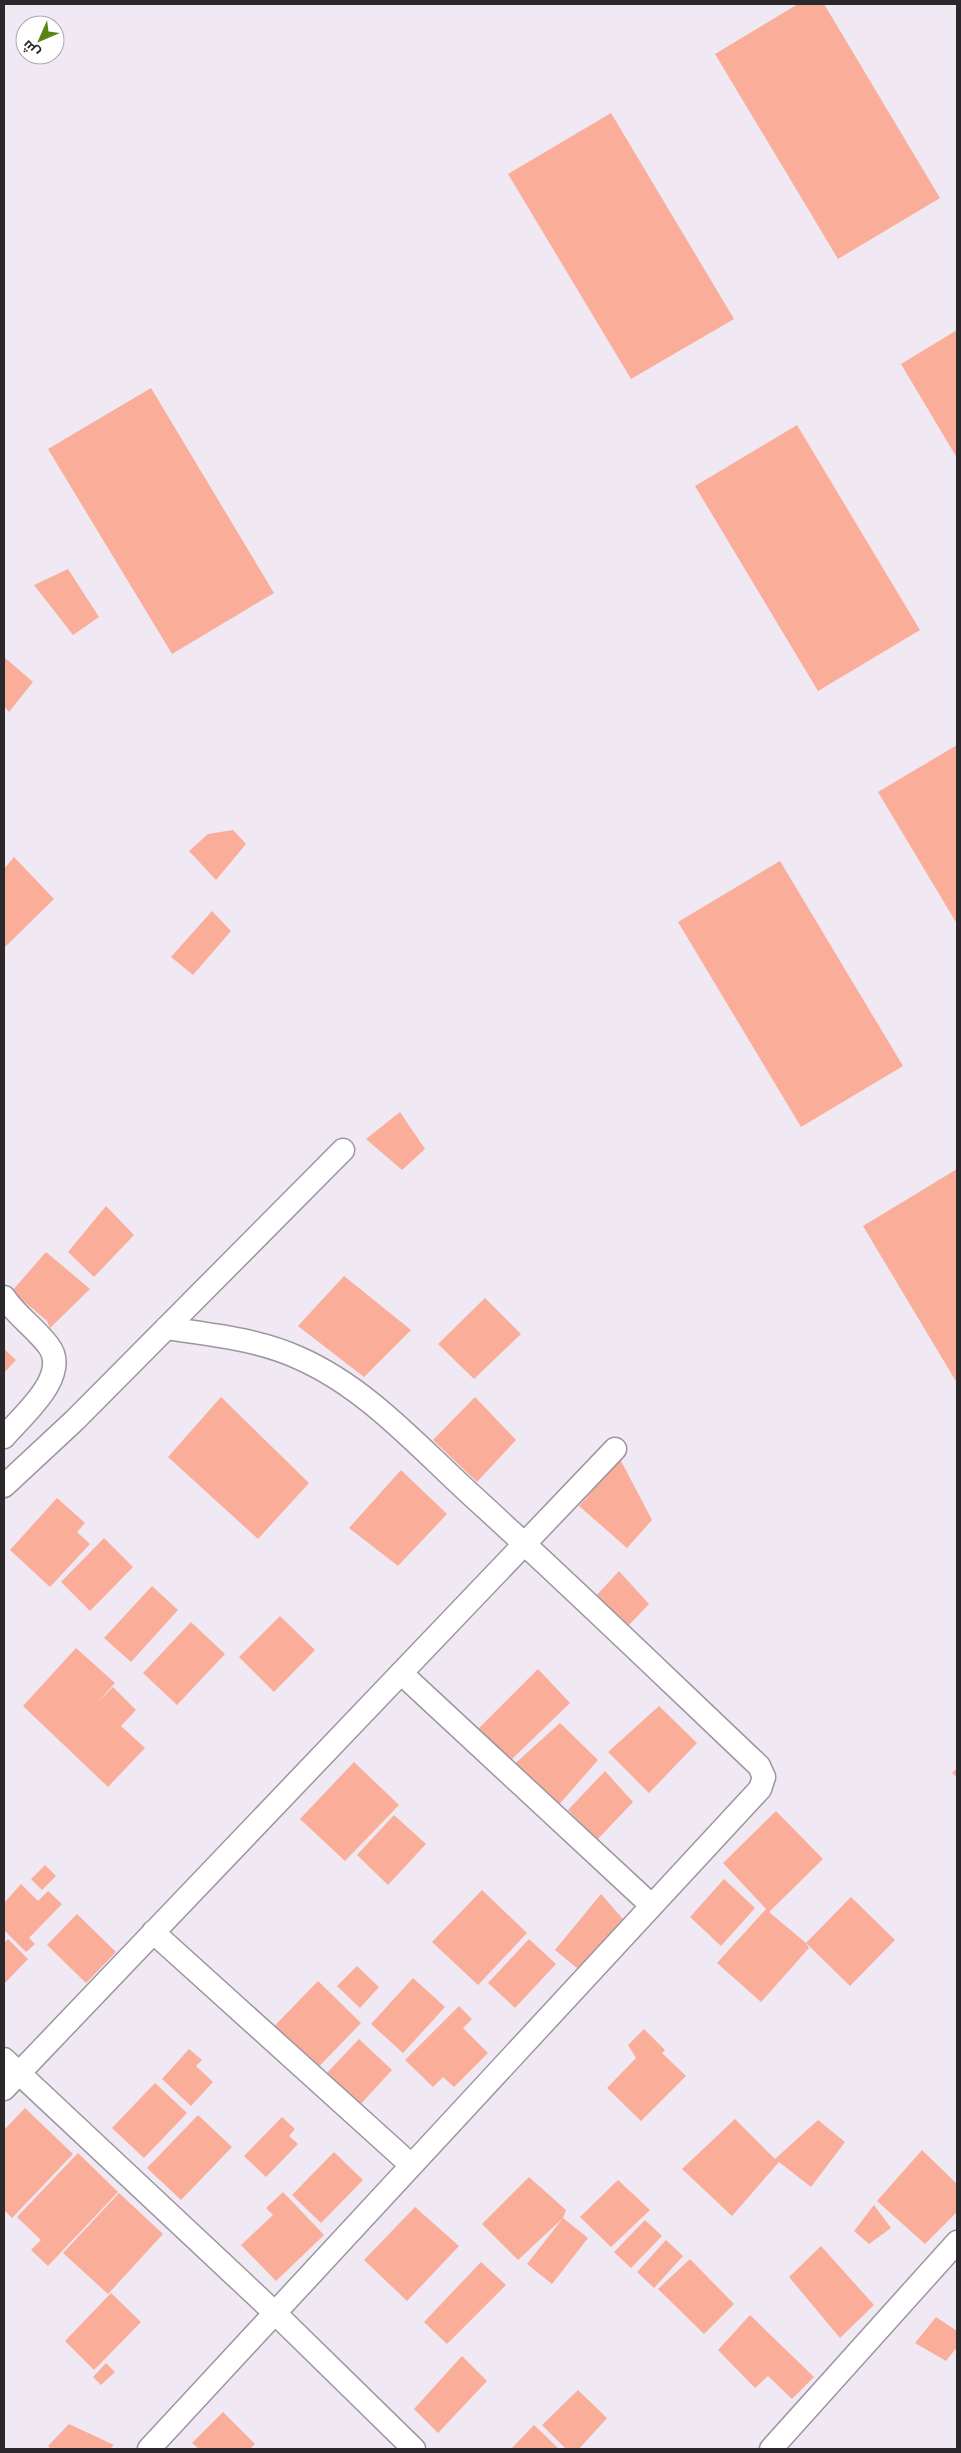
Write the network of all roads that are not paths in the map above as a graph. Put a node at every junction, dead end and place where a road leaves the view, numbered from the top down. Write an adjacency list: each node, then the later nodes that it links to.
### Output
1 (343, 1150): 3 (street)
2 (4, 1297): 4 (street)
3 (166, 1328): 6 (street); 7 (street)
4 (4, 1437)
5 (615, 1449): 7 (street)
6 (4, 1486)
7 (523, 1543): 8 (street); 9 (street)
8 (401, 1673): 9 (street); 10 (street)
9 (651, 1906): 12 (street)
10 (153, 1932): 11 (street); 12 (street)
11 (9, 2074): 14 (street)
12 (412, 2165): 14 (street)
13 (957, 2242): 17 (street)
14 (275, 2313): 15 (street); 16 (street)
15 (149, 2449)
16 (414, 2449)
17 (771, 2449)

